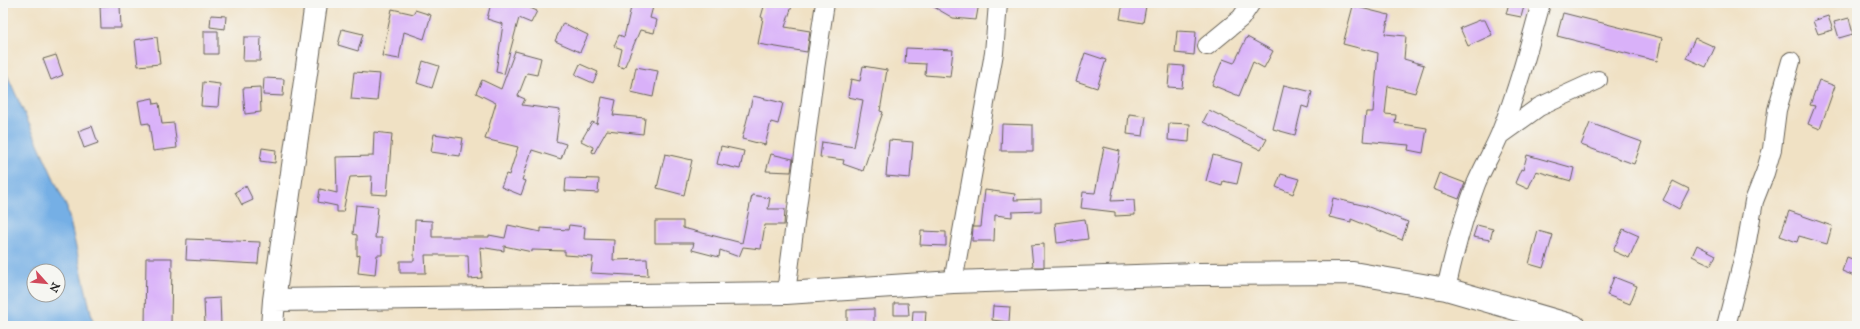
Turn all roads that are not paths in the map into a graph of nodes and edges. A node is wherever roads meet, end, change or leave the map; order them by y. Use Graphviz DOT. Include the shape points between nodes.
graph roads {
  1 [pos="316,3"];
  2 [pos="826,3"];
  3 [pos="998,3"];
  4 [pos="1251,3"];
  5 [pos="1541,3"];
  6 [pos="1207,46"];
  7 [pos="1791,61"];
  8 [pos="1598,80"];
  9 [pos="1500,135"];
  10 [pos="953,282"];
  11 [pos="1446,289"];
  12 [pos="786,293"];
  13 [pos="274,300"];
  14 [pos="272,326"];
  15 [pos="1574,326"];
  16 [pos="1726,326"];
  1 -- 13 [label="street"];
  2 -- 12 [label="street"];
  3 -- 10 [label="street" via="994,52"];
  4 -- 6 [label="street" via="1241,18"];
  5 -- 9 [label="street" via="1520,78"];
  7 -- 16 [label="street" via="1776,110 1772,149 1754,201 1745,252"];
  8 -- 9 [label="street" via="1539,107"];
  9 -- 11 [label="street" via="1465,214 1455,245"];
  10 -- 11 [label="street" via="1198,274 1353,273"];
  10 -- 12 [label="street"];
  11 -- 15 [label="street"];
  12 -- 13 [label="street"];
  13 -- 14 [label="street"];
}
